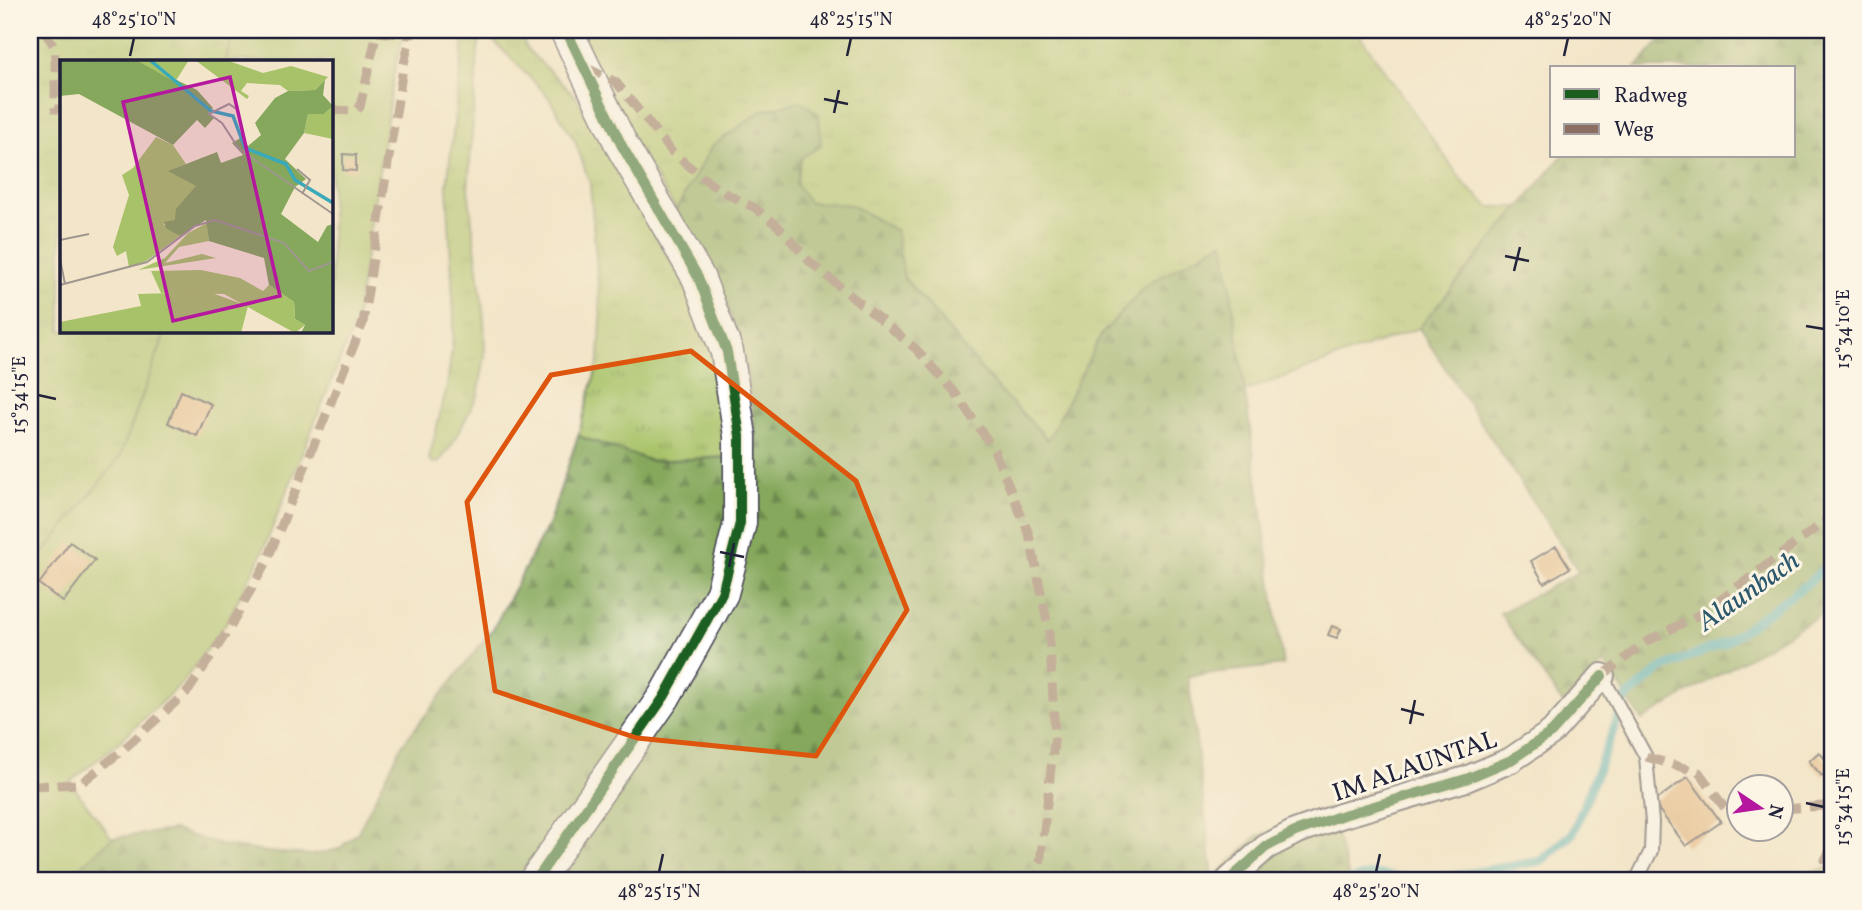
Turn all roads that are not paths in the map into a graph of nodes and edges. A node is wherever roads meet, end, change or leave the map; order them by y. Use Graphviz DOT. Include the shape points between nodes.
graph roads {
  1 [pos="566,30"];
  2 [pos="1607,685"];
  3 [pos="536,880"];
  4 [pos="1229,880"];
  5 [pos="1633,880"];
  1 -- 3 [label="street" via="622,146 698,277 727,352 740,436 740,523 722,593 664,697"];
  2 -- 4 [label="street, IM ALAUNTAL" via="1511,760 1466,779 1295,832 1266,847"];
  2 -- 5 [label="lane" via="1646,757 1651,851"];
}
